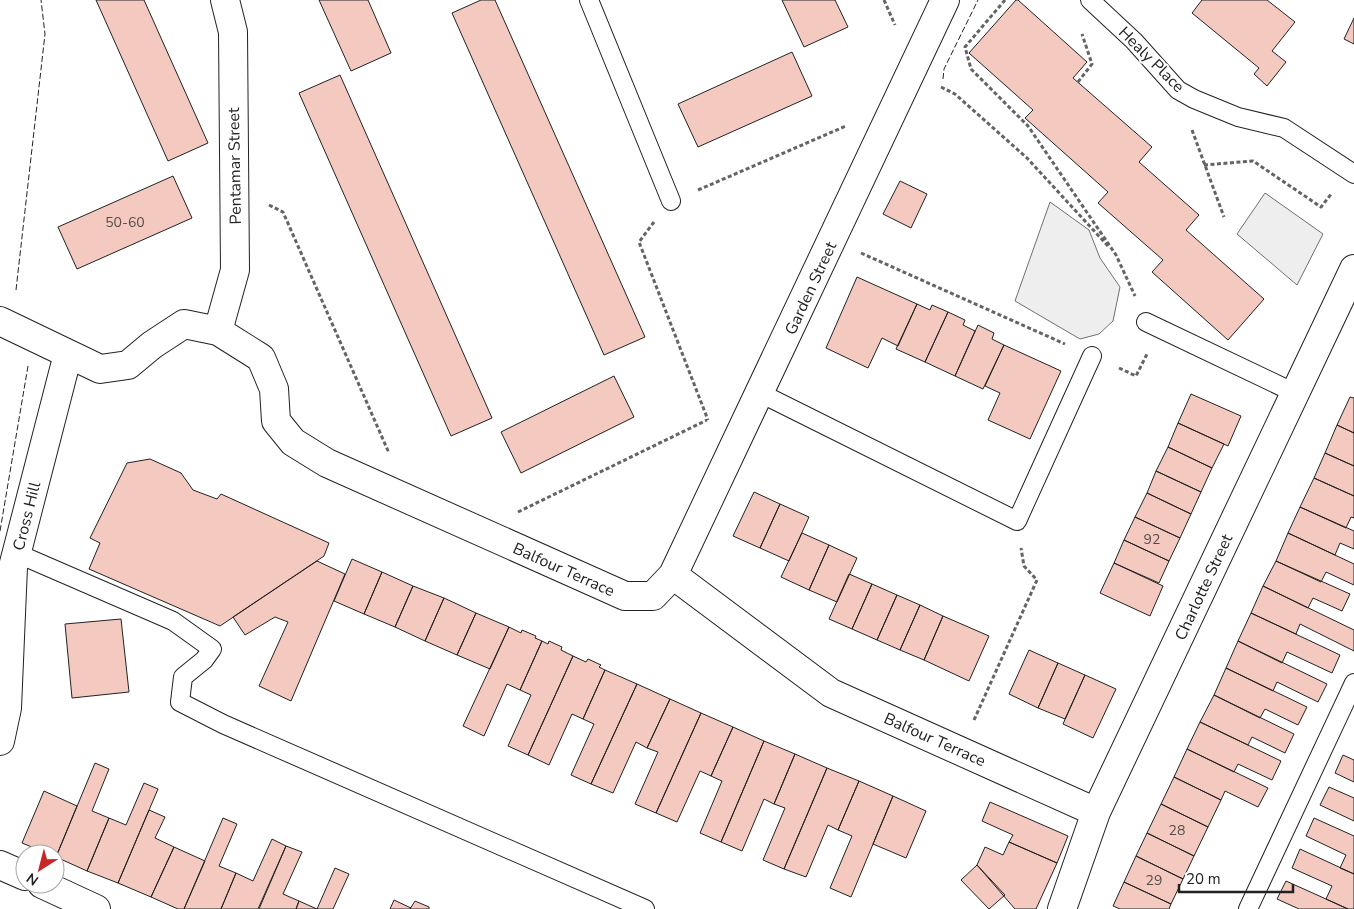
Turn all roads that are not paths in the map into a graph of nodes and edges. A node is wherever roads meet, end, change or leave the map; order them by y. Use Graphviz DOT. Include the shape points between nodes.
graph roads {
  1 [pos="225,0"];
  2 [pos="589,0"];
  3 [pos="945,0"];
  4 [pos="1090,0"];
  5 [pos="1352,172"];
  6 [pos="671,202"];
  7 [pos="1354,269"];
  8 [pos="1153,325"];
  9 [pos="12,326"];
  10 [pos="218,331"];
  11 [pos="68,354"];
  12 [pos="1092,356"];
  13 [pos="760,393"];
  14 [pos="1295,393"];
  15 [pos="16,553"];
  16 [pos="674,575"];
  17 [pos="1354,683"];
  18 [pos="0,741"];
  19 [pos="1096,812"];
  20 [pos="0,865"];
  21 [pos="15,872"];
  22 [pos="64,894"];
  23 [pos="96,909"];
  24 [pos="645,909"];
  25 [pos="1062,909"];
  26 [pos="1248,909"];
  1 -- 10 [label="street, Pentamar Street" via="233,32 235,270"];
  2 -- 6 [label="lane"];
  3 -- 13 [label="street, Garden Street"];
  4 -- 5 [label="lane, Healy Place" via="1134,41 1178,90 1238,117 1284,128"];
  7 -- 14 [label="street, Charlotte Street"];
  8 -- 14 [label="lane"];
  9 -- 11 [label="street, Balfour Terrace"];
  10 -- 11 [label="street, Balfour Terrace" via="184,324 128,365 100,369"];
  10 -- 16 [label="street, Balfour Terrace" via="261,358 274,389 276,421 293,442 327,463 625,596 653,596"];
  11 -- 15 [label="street, Cross Hill"];
  12 -- 13 [label="lane" via="1017,521"];
  13 -- 16 [label="street, Garden Street"];
  14 -- 19 [label="street, Charlotte Street"];
  15 -- 18 [label="street, Cross Hill" via="7,708"];
  15 -- 24 [label="lane" via="173,622 212,650 183,677 180,702 222,724"];
  16 -- 19 [label="street, Balfour Terrace" via="831,693"];
  17 -- 26 [label="lane"];
  19 -- 25 [label="street, Charlotte Street"];
  20 -- 21 [label="street"];
  22 -- 23 [label="street"];
}
